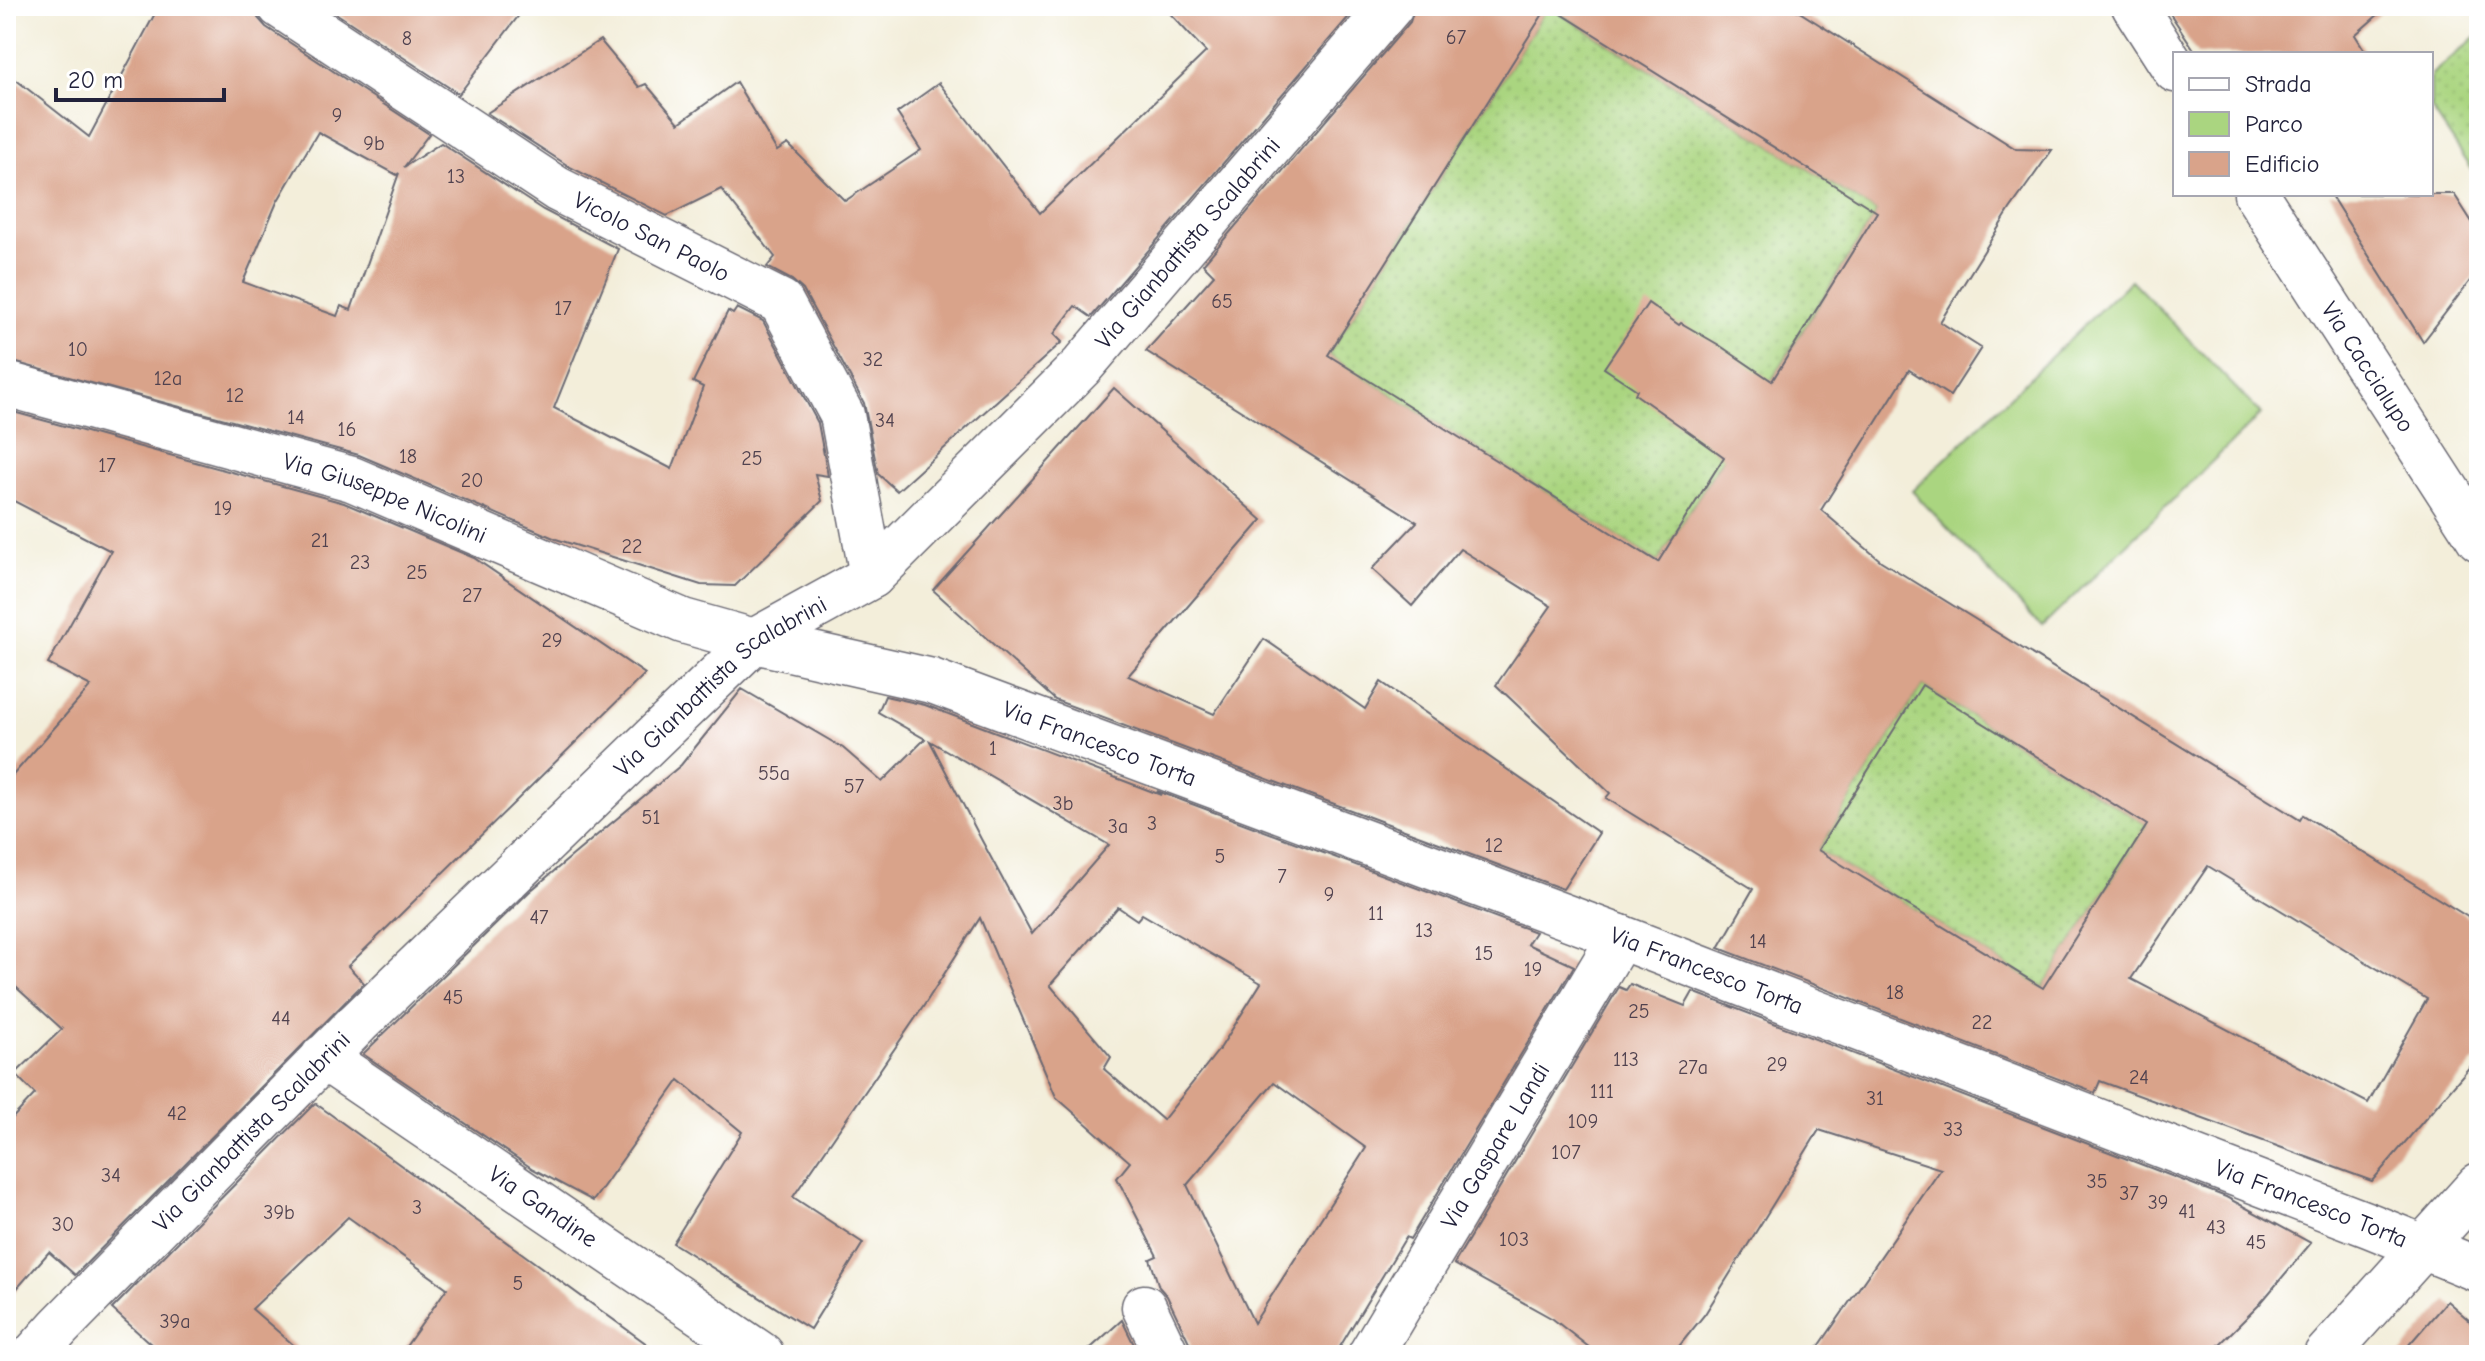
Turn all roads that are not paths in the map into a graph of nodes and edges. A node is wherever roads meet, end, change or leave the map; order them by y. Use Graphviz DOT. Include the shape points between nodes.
graph roads {
  1 [pos="280,6"];
  2 [pos="1391,6"];
  3 [pos="2134,6"];
  4 [pos="2173,67"];
  5 [pos="2257,196"];
  6 [pos="6,384"];
  7 [pos="2479,539"];
  8 [pos="872,576"];
  9 [pos="754,641"];
  10 [pos="932,681"];
  11 [pos="1620,937"];
  12 [pos="323,1057"];
  13 [pos="2479,1185"];
  14 [pos="2423,1247"];
  15 [pos="2479,1270"];
  16 [pos="1144,1307"];
  17 [pos="34,1355"];
  18 [pos="762,1355"];
  19 [pos="1167,1355"];
  20 [pos="1370,1355"];
  21 [pos="2326,1355"];
  1 -- 8 [label="street, Vicolo San Paolo" via="557,189 781,302 842,415"];
  2 -- 8 [label="street, Via Gianbattista Scalabrini" via="1082,366"];
  3 -- 4 [label="street"];
  5 -- 7 [label="street, Via Caccialupo"];
  6 -- 9 [label="street, Via Giuseppe Nicolini" via="352,479 683,621"];
  8 -- 9 [label="street, Via Gianbattista Scalabrini"];
  9 -- 10 [label="street, Via Giuseppe Nicolini"];
  9 -- 12 [label="street, Via Gianbattista Scalabrini"];
  10 -- 11 [label="street, Via Francesco Torta"];
  11 -- 14 [label="street, Via Francesco Torta"];
  11 -- 20 [label="street, Via Gaspare Landi"];
  12 -- 17 [label="street, Via Gianbattista Scalabrini"];
  12 -- 18 [label="street, Via Gandine"];
  13 -- 14 [label="street"];
  14 -- 15 [label="street, Via Francesco Torta"];
  14 -- 21 [label="street"];
  16 -- 19 [label="street"];
}
